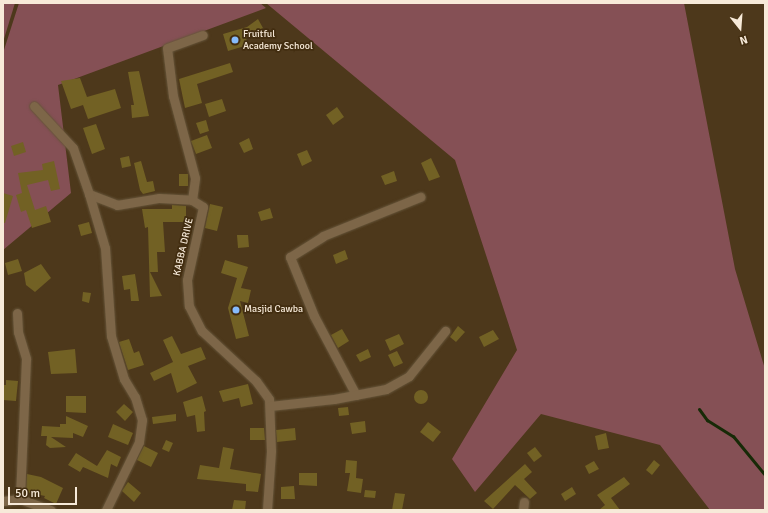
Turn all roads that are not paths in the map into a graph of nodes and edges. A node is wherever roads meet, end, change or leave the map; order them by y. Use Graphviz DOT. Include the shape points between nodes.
graph roads {
  1 [pos="203,35"];
  2 [pos="34,106"];
  3 [pos="89,194"];
  4 [pos="420,197"];
  5 [pos="192,200"];
  6 [pos="16,313"];
  7 [pos="444,330"];
  8 [pos="356,395"];
  9 [pos="270,406"];
  10 [pos="20,499"];
  11 [pos="3,501"];
  12 [pos="51,510"];
  13 [pos="106,510"];
  14 [pos="267,510"];
  1 -- 5 [label="street" via="167,48 173,96 195,178"];
  2 -- 3 [label="street" via="73,148"];
  3 -- 5 [label="street" via="117,204 159,198"];
  3 -- 13 [label="street" via="105,248 111,336 124,378 135,397 142,420 139,442"];
  4 -- 8 [label="street" via="323,236 290,256 314,316"];
  5 -- 9 [label="street, KABBA DRIVE" via="199,203 203,213 187,280 187,295 195,321 264,390"];
  6 -- 10 [label="street" via="18,332 26,359"];
  7 -- 8 [label="street" via="409,376 386,389"];
  8 -- 9 [label="street"];
  9 -- 14 [label="street, KABBA DRIVE" via="271,451"];
  10 -- 11 [label="street"];
  10 -- 12 [label="street"];
}
